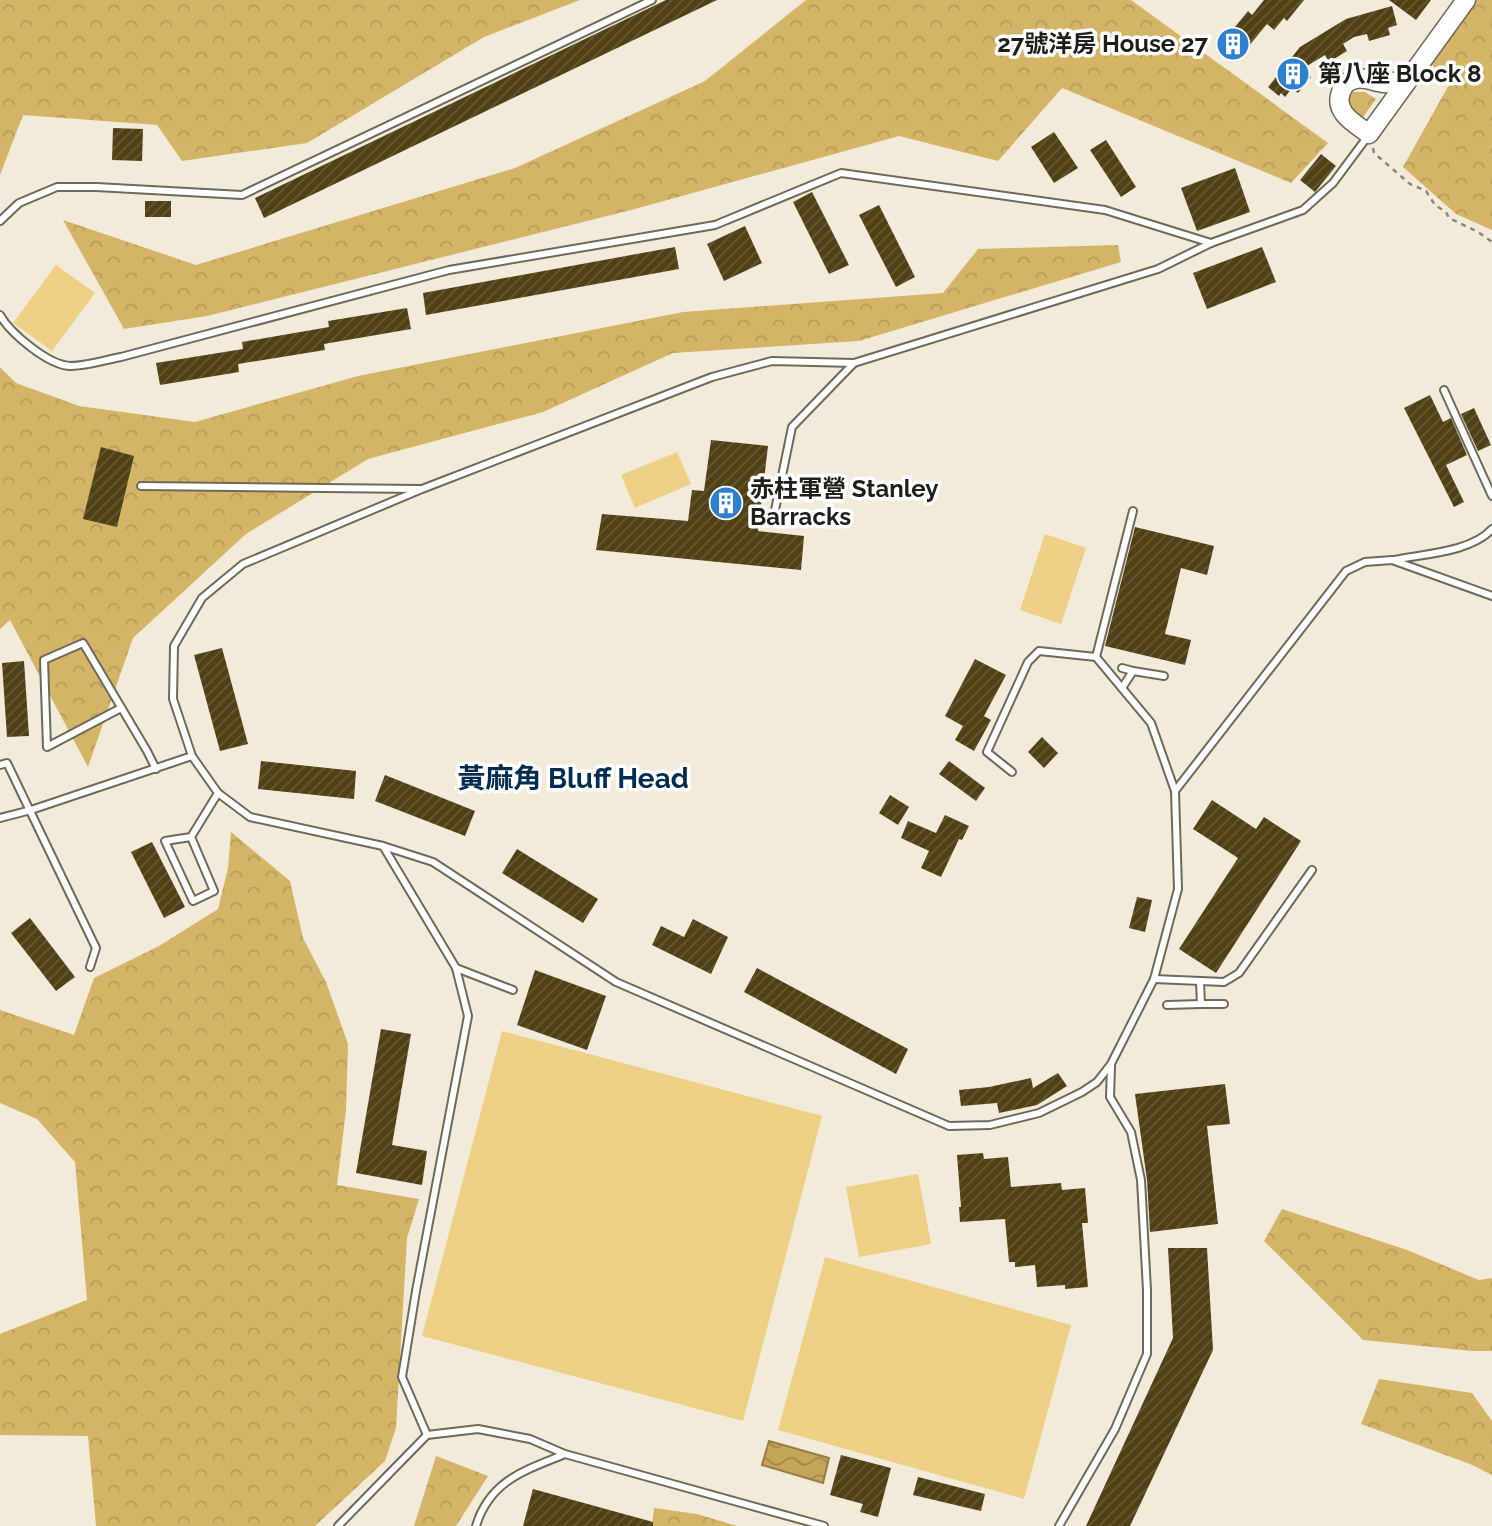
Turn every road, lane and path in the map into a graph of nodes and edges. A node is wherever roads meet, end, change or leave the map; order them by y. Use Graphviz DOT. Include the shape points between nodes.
graph roads {
  1 [pos="652,0"];
  2 [pos="1466,0"];
  3 [pos="1414,73"];
  4 [pos="1369,134"];
  5 [pos="0,221"];
  6 [pos="1492,242"];
  7 [pos="1211,243"];
  8 [pos="0,315"];
  9 [pos="854,363"];
  10 [pos="1444,390"];
  11 [pos="141,486"];
  12 [pos="422,489"];
  13 [pos="1492,496"];
  14 [pos="1133,511"];
  15 [pos="774,515"];
  16 [pos="1492,529"];
  17 [pos="1392,560"];
  18 [pos="1492,596"];
  19 [pos="1096,657"];
  20 [pos="1122,668"];
  21 [pos="1133,671"];
  22 [pos="1164,676"];
  23 [pos="1122,688"];
  24 [pos="121,708"];
  25 [pos="192,756"];
  26 [pos="0,765"];
  27 [pos="156,769"];
  28 [pos="1012,772"];
  29 [pos="1175,791"];
  30 [pos="218,793"];
  31 [pos="31,810"];
  32 [pos="0,818"];
  33 [pos="191,837"];
  34 [pos="383,846"];
  35 [pos="1312,870"];
  36 [pos="90,967"];
  37 [pos="456,968"];
  38 [pos="1154,979"];
  39 [pos="1200,982"];
  40 [pos="513,990"];
  41 [pos="1201,1004"];
  42 [pos="1224,1004"];
  43 [pos="1167,1005"];
  44 [pos="1111,1065"];
  45 [pos="427,1435"];
  46 [pos="565,1454"];
  47 [pos="338,1526"];
  48 [pos="476,1526"];
  49 [pos="824,1526"];
  50 [pos="1059,1526"];
  1 -- 5 [label="lane" via="242,195 57,187 19,203"];
  2 -- 3 [label="street"];
  3 -- 4 [label="street"];
  3 -- 4 [label="street" via="1393,83 1359,78 1343,86 1339,103 1348,118"];
  4 -- 6 [label="path" via="1374,153 1410,184 1426,191 1449,218"];
  4 -- 7 [label="lane" via="1333,183 1303,210"];
  7 -- 8 [label="lane" via="1105,210 841,173 715,225 449,270 121,357 68,366 32,349"];
  7 -- 9 [label="lane" via="1158,269"];
  9 -- 12 [label="lane" via="772,361 712,377"];
  9 -- 15 [label="lane" via="792,426"];
  10 -- 13 [label="lane"];
  11 -- 12 [label="lane"];
  12 -- 25 [label="lane" via="243,564 202,598 174,646 173,699"];
  14 -- 19 [label="lane"];
  16 -- 17 [label="lane" via="1468,545"];
  17 -- 18 [label="lane"];
  17 -- 29 [label="lane" via="1365,562 1346,571"];
  19 -- 23 [label="lane"];
  19 -- 28 [label="lane" via="1039,651 1028,662 987,751"];
  20 -- 21 [label="lane"];
  21 -- 22 [label="lane"];
  21 -- 23 [label="lane"];
  23 -- 29 [label="lane" via="1150,723"];
  24 -- 24 [label="lane" via="83,643 44,660 47,747"];
  24 -- 27 [label="lane"];
  25 -- 27 [label="lane"];
  25 -- 30 [label="lane"];
  26 -- 31 [label="lane" via="7,764"];
  27 -- 31 [label="lane"];
  29 -- 38 [label="lane" via="1178,889"];
  30 -- 33 [label="lane"];
  30 -- 34 [label="lane" via="250,817"];
  31 -- 32 [label="lane"];
  31 -- 36 [label="lane" via="96,948"];
  33 -- 33 [label="lane" via="215,891 193,901 165,841"];
  34 -- 37 [label="lane"];
  34 -- 44 [label="lane" via="433,862 616,982 949,1126 990,1125 1039,1113 1082,1093"];
  35 -- 39 [label="lane" via="1239,973 1224,982"];
  37 -- 40 [label="lane"];
  37 -- 45 [label="lane" via="468,1016 402,1377"];
  38 -- 39 [label="lane"];
  38 -- 44 [label="lane"];
  39 -- 41 [label="lane"];
  41 -- 42 [label="lane"];
  41 -- 43 [label="lane"];
  44 -- 50 [label="lane" via="1110,1097 1131,1132 1141,1180 1147,1354 1115,1429"];
  45 -- 46 [label="lane" via="478,1429 530,1439"];
  45 -- 47 [label="lane"];
  46 -- 48 [label="lane" via="513,1475 494,1494"];
  46 -- 49 [label="lane"];
}
